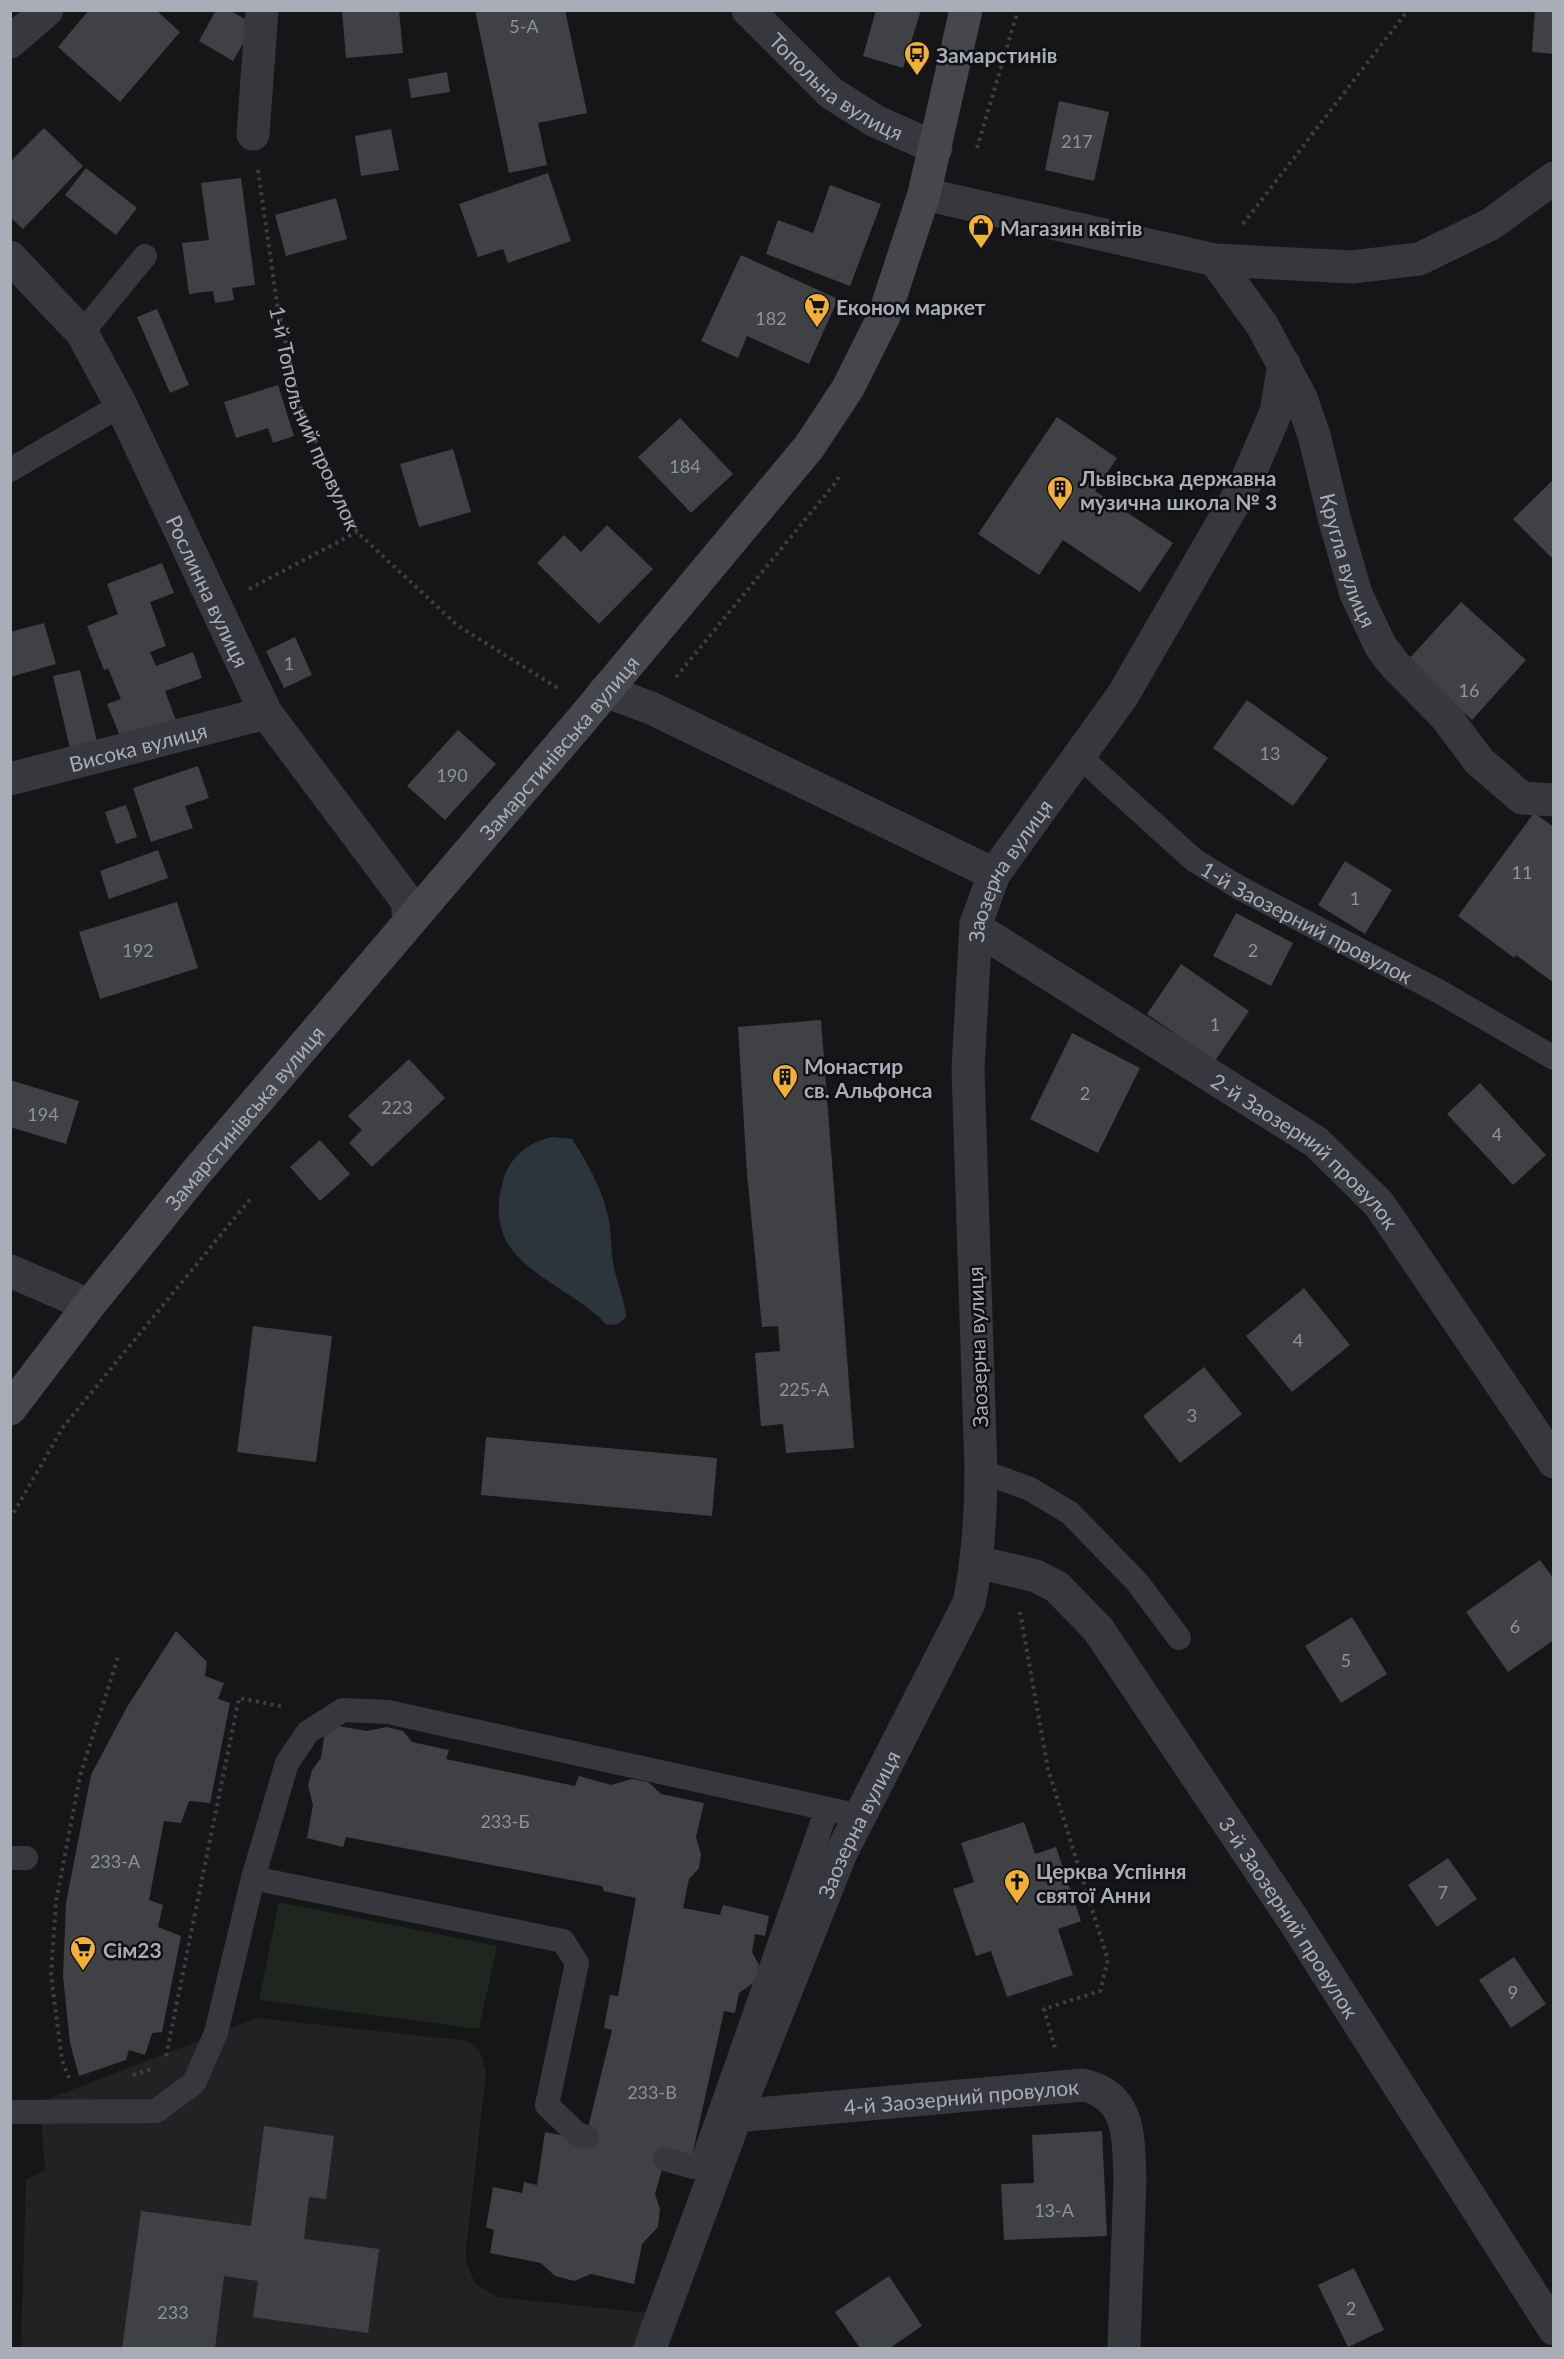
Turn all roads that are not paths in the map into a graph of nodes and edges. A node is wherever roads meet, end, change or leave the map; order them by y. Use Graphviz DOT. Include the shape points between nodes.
graph roads {
  1 [pos="47,10"];
  2 [pos="262,10"];
  3 [pos="748,10"];
  4 [pos="966,10"];
  5 [pos="10,42"];
  6 [pos="253,134"];
  7 [pos="936,148"];
  8 [pos="1554,178"];
  9 [pos="924,194"];
  10 [pos="145,256"];
  11 [pos="10,257"];
  12 [pos="1215,260"];
  13 [pos="82,333"];
  14 [pos="1284,364"];
  15 [pos="121,405"];
  16 [pos="10,470"];
  17 [pos="605,691"];
  18 [pos="266,713"];
  19 [pos="1079,756"];
  20 [pos="10,779"];
  21 [pos="1554,800"];
  22 [pos="994,874"];
  23 [pos="409,921"];
  24 [pos="976,924"];
  25 [pos="1554,1058"];
  26 [pos="10,1271"];
  27 [pos="87,1308"];
  28 [pos="10,1409"];
  29 [pos="1554,1462"];
  30 [pos="981,1471"];
  31 [pos="977,1562"];
  32 [pos="1179,1638"];
  33 [pos="827,1809"];
  34 [pos="860,1816"];
  35 [pos="253,1878"];
  36 [pos="10,2112"];
  37 [pos="736,2116"];
  38 [pos="586,2136"];
  39 [pos="665,2159"];
  40 [pos="1554,2329"];
  41 [pos="1124,2347"];
  42 [pos="650,2349"];
  1 -- 5 [label="street"];
  2 -- 6 [label="street"];
  3 -- 7 [label="street, Топольна вулиця" via="831,93 875,121"];
  4 -- 7 [label="main road, Замарстинівська вулиця"];
  7 -- 9 [label="main road, Замарстинівська вулиця"];
  8 -- 12 [label="street" via="1491,224 1419,259 1352,267"];
  9 -- 12 [label="street"];
  9 -- 17 [label="main road, Замарстинівська вулиця" via="884,316 848,388 809,447"];
  10 -- 13 [label="lane"];
  11 -- 13 [label="street, Рослинна вулиця"];
  12 -- 14 [label="street, Кругла вулиця" via="1262,325"];
  13 -- 15 [label="street, Рослинна вулиця"];
  14 -- 19 [label="street, Заозерна вулиця" via="1276,412 1246,482 1123,695"];
  14 -- 21 [label="street, Кругла вулиця" via="1314,435 1356,594 1381,647 1446,717 1479,761 1522,798"];
  15 -- 16 [label="lane"];
  15 -- 18 [label="street, Рослинна вулиця"];
  17 -- 22 [label="street" via="651,708"];
  17 -- 23 [label="main road, Замарстинівська вулиця"];
  18 -- 20 [label="street, Висока вулиця"];
  18 -- 23 [label="street, Рослинна вулиця" via="407,901"];
  19 -- 22 [label="street, Заозерна вулиця"];
  19 -- 25 [label="lane, 1-й Заозерний провулок" via="1194,860"];
  22 -- 24 [label="street, Заозерна вулиця"];
  23 -- 27 [label="main road, Замарстинівська вулиця"];
  24 -- 29 [label="street, 2-й Заозерний провулок" via="979,930 1316,1142 1379,1204"];
  24 -- 30 [label="street, Заозерна вулиця" via="968,1069"];
  26 -- 27 [label="street"];
  27 -- 28 [label="main road, Замарстинівська вулиця"];
  30 -- 31 [label="street, Заозерна вулиця"];
  30 -- 32 [label="lane" via="1030,1489 1070,1513 1137,1582"];
  31 -- 34 [label="street, Заозерна вулиця" via="969,1603"];
  31 -- 40 [label="street, 3-й Заозерний провулок" via="1036,1576 1057,1587 1098,1629 1292,1918"];
  33 -- 34 [label="lane"];
  33 -- 35 [label="lane" via="388,1712 343,1710 308,1732 287,1763"];
  33 -- 39 [label="lane" via="702,2163 693,2167"];
  34 -- 37 [label="street, Заозерна вулиця"];
  35 -- 36 [label="lane" via="216,2033 194,2082 156,2111"];
  35 -- 38 [label="lane" via="563,1941 577,1963 547,2105 577,2134"];
  37 -- 41 [label="street, 4-й Заозерний провулок" via="1066,2086 1083,2085 1106,2093 1118,2107 1126,2130 1130,2179"];
  37 -- 42 [label="street, Заозерна вулиця"];
}
